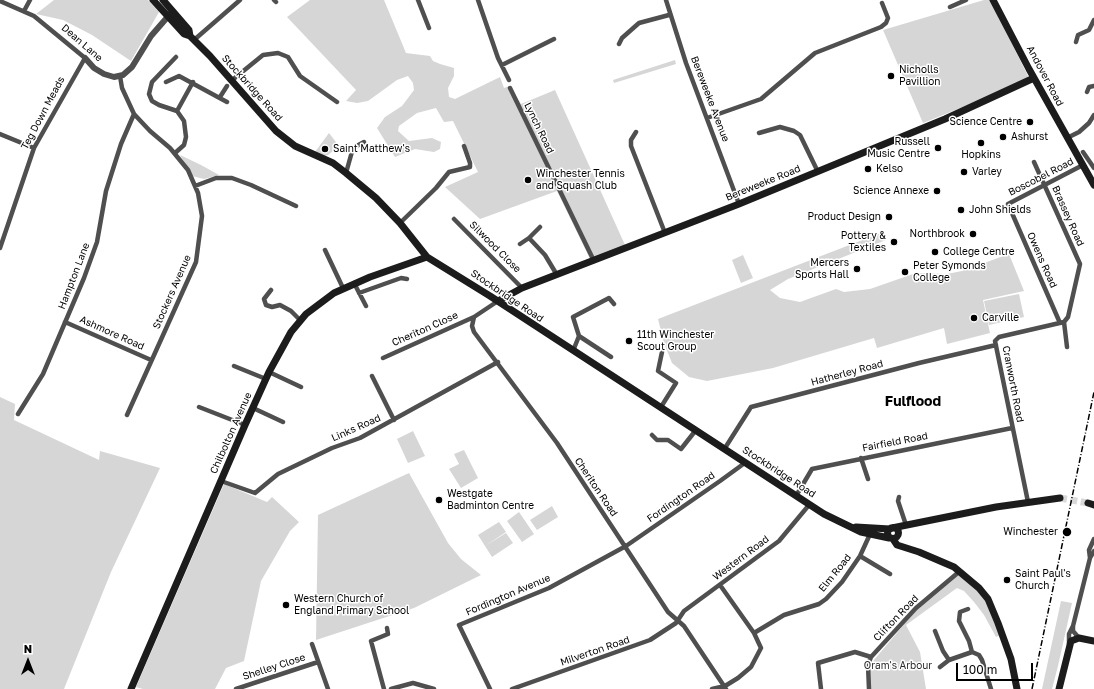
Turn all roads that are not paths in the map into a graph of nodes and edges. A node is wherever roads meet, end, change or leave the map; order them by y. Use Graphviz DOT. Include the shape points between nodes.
graph roads {
  1 [pos="30,0"];
  2 [pos="153,0"];
  3 [pos="163,0"];
  4 [pos="240,0"];
  5 [pos="418,0"];
  6 [pos="478,0"];
  7 [pos="666,0"];
  8 [pos="966,0"];
  9 [pos="994,0"];
  10 [pos="0,1"];
  11 [pos="882,3"];
  12 [pos="950,7"];
  13 [pos="24,11"];
  14 [pos="173,11"];
  15 [pos="670,15"];
  16 [pos="167,16"];
  17 [pos="1094,20"];
  18 [pos="429,28"];
  19 [pos="192,38"];
  20 [pos="554,39"];
  21 [pos="1076,42"];
  22 [pos="619,44"];
  23 [pos="176,57"];
  24 [pos="85,58"];
  25 [pos="502,65"];
  26 [pos="120,76"];
  27 [pos="1034,78"];
  28 [pos="509,80"];
  29 [pos="166,82"];
  30 [pos="193,82"];
  31 [pos="229,84"];
  32 [pos="1094,86"];
  33 [pos="510,88"];
  34 [pos="1087,92"];
  35 [pos="220,97"];
  36 [pos="227,102"];
  37 [pos="337,102"];
  38 [pos="178,111"];
  39 [pos="134,114"];
  40 [pos="1094,115"];
  41 [pos="707,118"];
  42 [pos="636,132"];
  43 [pos="759,132"];
  44 [pos="0,134"];
  45 [pos="1067,138"];
  46 [pos="364,142"];
  47 [pos="464,146"];
  48 [pos="34,148"];
  49 [pos="1083,152"];
  50 [pos="175,153"];
  51 [pos="1083,161"];
  52 [pos="1034,162"];
  53 [pos="1094,168"];
  54 [pos="346,172"];
  55 [pos="818,172"];
  56 [pos="1094,185"];
  57 [pos="195,186"];
  58 [pos="1044,186"];
  59 [pos="739,204"];
  60 [pos="1008,204"];
  61 [pos="296,206"];
  62 [pos="454,219"];
  63 [pos="400,223"];
  64 [pos="540,227"];
  65 [pos="665,234"];
  66 [pos="529,238"];
  67 [pos="520,244"];
  68 [pos="0,248"];
  69 [pos="325,250"];
  70 [pos="427,257"];
  71 [pos="594,261"];
  72 [pos="557,275"];
  73 [pos="406,279"];
  74 [pos="354,283"];
  75 [pos="343,288"];
  76 [pos="522,288"];
  77 [pos="270,290"];
  78 [pos="359,293"];
  79 [pos="498,301"];
  80 [pos="614,304"];
  81 [pos="366,306"];
  82 [pos="474,317"];
  83 [pos="301,320"];
  84 [pos="65,322"];
  85 [pos="1062,323"];
  86 [pos="579,336"];
  87 [pos="996,345"];
  88 [pos="1067,347"];
  89 [pos="573,351"];
  90 [pos="662,352"];
  91 [pos="612,356"];
  92 [pos="383,358"];
  93 [pos="151,360"];
  94 [pos="498,362"];
  95 [pos="234,366"];
  96 [pos="269,372"];
  97 [pos="372,376"];
  98 [pos="266,380"];
  99 [pos="302,387"];
  100 [pos="199,406"];
  101 [pos="661,407"];
  102 [pos="253,408"];
  103 [pos="18,414"];
  104 [pos="127,415"];
  105 [pos="394,420"];
  106 [pos="283,422"];
  107 [pos="245,425"];
  108 [pos="1012,428"];
  109 [pos="696,430"];
  110 [pos="652,435"];
  111 [pos="725,448"];
  112 [pos="861,458"];
  113 [pos="744,462"];
  114 [pos="868,479"];
  115 [pos="221,481"];
  116 [pos="796,496"];
  117 [pos="899,497"];
  118 [pos="1060,498"];
  119 [pos="1028,502"];
  120 [pos="810,505"];
  121 [pos="906,525"];
  122 [pos="871,531"];
  123 [pos="893,534"];
  124 [pos="1094,539"];
  125 [pos="626,546"];
  126 [pos="1094,551"];
  127 [pos="860,556"];
  128 [pos="1090,558"];
  129 [pos="960,571"];
  130 [pos="890,574"];
  131 [pos="720,585"];
  132 [pos="968,609"];
  133 [pos="678,620"];
  134 [pos="1073,626"];
  135 [pos="387,628"];
  136 [pos="935,630"];
  137 [pos="754,633"];
  138 [pos="1079,638"];
  139 [pos="1094,641"];
  140 [pos="312,644"];
  141 [pos="1070,644"];
  142 [pos="972,652"];
  143 [pos="871,657"];
  144 [pos="949,660"];
  145 [pos="318,662"];
  146 [pos="940,667"];
  147 [pos="725,688"];
  148 [pos="1060,688"];
  149 [pos="131,689"];
  150 [pos="236,689"];
  151 [pos="328,689"];
  152 [pos="384,689"];
  153 [pos="391,689"];
  154 [pos="434,689"];
  155 [pos="490,689"];
  156 [pos="512,689"];
  157 [pos="712,689"];
  158 [pos="821,689"];
  159 [pos="869,689"];
  160 [pos="991,689"];
  161 [pos="1017,689"];
  1 -- 13 [label="street"];
  2 -- 16 [label="main road, Stockbridge Road"];
  3 -- 14 [label="main road, Stockbridge Road"];
  4 -- 19 [label="street"];
  5 -- 18 [label="street"];
  6 -- 25 [label="street"];
  7 -- 15 [label="street, Bereweeke Avenue"];
  8 -- 12 [label="street"];
  9 -- 27 [label="main road, Andover Road"];
  10 -- 13 [label="street, Dean Lane"];
  11 -- 41 [label="street" via="888,18 881,27 815,53 761,99"];
  13 -- 24 [label="street, Dean Lane" via="40,20"];
  14 -- 16 [label="street"];
  14 -- 19 [label="main road, Stockbridge Road" via="189,30"];
  15 -- 22 [label="street" via="639,23"];
  15 -- 41 [label="street, Bereweeke Avenue"];
  16 -- 19 [label="main road, Stockbridge Road" via="184,34"];
  16 -- 26 [label="street" via="132,66"];
  17 -- 21 [label="street" via="1089,30 1078,35"];
  19 -- 31 [label="main road, Stockbridge Road"];
  20 -- 25 [label="street"];
  23 -- 38 [label="street" via="152,82 149,94 152,101 159,106"];
  24 -- 26 [label="street, Dean Lane" via="104,74"];
  24 -- 48 [label="street, Teg Down Meads"];
  25 -- 28 [label="street"];
  26 -- 39 [label="street, Stockers Avenue" via="122,88"];
  27 -- 45 [label="main road, Andover Road"];
  27 -- 55 [label="main road, Bereweeke Road" via="988,101"];
  29 -- 30 [label="street" via="179,76"];
  30 -- 35 [label="street"];
  30 -- 38 [label="street"];
  31 -- 35 [label="street"];
  31 -- 37 [label="street" via="263,55 278,53 288,57 300,76"];
  31 -- 54 [label="main road, Stockbridge Road" via="287,140"];
  32 -- 34 [label="street" via="1089,87"];
  33 -- 71 [label="street, Lynch Road"];
  35 -- 36 [label="street"];
  38 -- 50 [label="street" via="184,121 186,137 184,145"];
  39 -- 50 [label="street, Stockers Avenue" via="150,132"];
  39 -- 84 [label="street, Hampton Lane" via="106,191 97,242"];
  40 -- 45 [label="street" via="1079,132"];
  41 -- 59 [label="street, Bereweeke Avenue"];
  42 -- 65 [label="street" via="631,140 631,146"];
  43 -- 55 [label="street" via="780,127 794,131 800,136"];
  44 -- 48 [label="street"];
  45 -- 51 [label="main road, Andover Road"];
  46 -- 54 [label="street" via="353,148"];
  47 -- 63 [label="street" via="470,167 449,172"];
  48 -- 68 [label="street, Teg Down Meads"];
  49 -- 51 [label="street, Andover Road"];
  50 -- 57 [label="street, Stockers Avenue"];
  51 -- 53 [label="street, Andover Road"];
  51 -- 56 [label="main road, Andover Road"];
  51 -- 58 [label="street, Boscobel Road"];
  52 -- 58 [label="street, Brassey Road"];
  54 -- 63 [label="main road, Stockbridge Road"];
  55 -- 59 [label="main road, Bereweeke Road"];
  57 -- 61 [label="street" via="216,178 232,178"];
  57 -- 93 [label="street, Stockers Avenue" via="202,216 196,262"];
  58 -- 60 [label="street, Boscobel Road"];
  58 -- 85 [label="street, Brassey Road" via="1080,264 1068,317"];
  59 -- 65 [label="main road, Bereweeke Road"];
  60 -- 85 [label="street, Owens Road"];
  62 -- 76 [label="street, Silwood Close"];
  63 -- 70 [label="main road, Stockbridge Road"];
  64 -- 66 [label="street"];
  65 -- 71 [label="main road, Bereweeke Road"];
  66 -- 67 [label="street"];
  66 -- 72 [label="street" via="545,255"];
  69 -- 75 [label="street"];
  70 -- 74 [label="main road, Chilbolton Avenue"];
  70 -- 79 [label="main road, Stockbridge Road"];
  71 -- 72 [label="main road, Bereweeke Road"];
  72 -- 76 [label="main road, Bereweeke Road"];
  73 -- 78 [label="street" via="401,278"];
  74 -- 75 [label="main road, Chilbolton Avenue"];
  74 -- 78 [label="street"];
  75 -- 83 [label="main road, Chilbolton Avenue" via="318,304"];
  76 -- 79 [label="main road, Bereweeke Road"];
  77 -- 83 [label="street" via="264,299 266,305 280,305"];
  78 -- 81 [label="street"];
  79 -- 82 [label="street"];
  79 -- 89 [label="main road, Stockbridge Road"];
  80 -- 86 [label="street" via="609,298 573,317"];
  82 -- 92 [label="street, Cheriton Close"];
  82 -- 94 [label="street, Cheriton Road" via="474,332"];
  83 -- 96 [label="main road, Chilbolton Avenue" via="291,332"];
  84 -- 93 [label="street, Ashmore Road"];
  84 -- 103 [label="street, Hampton Lane" via="43,374"];
  85 -- 87 [label="street, Cranworth Road" via="999,336 996,338"];
  85 -- 88 [label="street, Brassey Road"];
  86 -- 89 [label="street"];
  86 -- 91 [label="street"];
  87 -- 108 [label="street, Cranworth Road"];
  87 -- 111 [label="street, Hatherley Road" via="751,407"];
  89 -- 101 [label="main road, Stockbridge Road"];
  90 -- 101 [label="street" via="658,372 676,383"];
  93 -- 104 [label="street, Stockers Avenue"];
  94 -- 105 [label="street, Links Road"];
  94 -- 125 [label="street, Cheriton Road" via="557,443"];
  95 -- 98 [label="street"];
  96 -- 98 [label="main road, Chilbolton Avenue"];
  96 -- 99 [label="street"];
  97 -- 105 [label="street"];
  98 -- 102 [label="main road, Chilbolton Avenue"];
  100 -- 107 [label="street"];
  101 -- 109 [label="main road, Stockbridge Road"];
  102 -- 106 [label="street"];
  102 -- 107 [label="main road, Chilbolton Avenue"];
  105 -- 115 [label="street, Links Road" via="278,474 255,493"];
  107 -- 115 [label="main road, Chilbolton Avenue"];
  108 -- 112 [label="street, Fairfield Road"];
  108 -- 119 [label="street, Cranworth Road"];
  109 -- 110 [label="street" via="681,449 668,440 656,440"];
  109 -- 111 [label="main road, Stockbridge Road"];
  111 -- 113 [label="main road, Stockbridge Road"];
  112 -- 114 [label="street"];
  112 -- 116 [label="street, Fairfield Road" via="812,469"];
  113 -- 116 [label="main road, Stockbridge Road"];
  113 -- 125 [label="street, Fordington Road"];
  115 -- 149 [label="main road, Chilbolton Avenue"];
  116 -- 120 [label="main road, Stockbridge Road"];
  117 -- 121 [label="street"];
  118 -- 119 [label="main road, Stockbridge Road"];
  119 -- 121 [label="main road, Stockbridge Road"];
  120 -- 122 [label="main road, Stockbridge Road" via="837,521"];
  120 -- 131 [label="street, Western Road" via="779,541"];
  121 -- 123 [label="main road, Stockbridge Road"];
  122 -- 123 [label="main road, Stockbridge Road"];
  122 -- 127 [label="street, Elm Road"];
  123 -- 129 [label="main road" via="897,545 946,563"];
  124 -- 128 [label="street" via="1089,550"];
  125 -- 133 [label="street, Cheriton Road" via="668,612"];
  125 -- 155 [label="street, Fordington Avenue" via="549,588 459,625"];
  126 -- 128 [label="street"];
  127 -- 130 [label="street"];
  127 -- 137 [label="street, Elm Road" via="842,582 826,599 819,604 784,615"];
  128 -- 134 [label="street"];
  129 -- 143 [label="street, Clifton Road" via="916,608"];
  129 -- 161 [label="main road" via="988,599 1011,659"];
  131 -- 133 [label="street, Western Road" via="684,611"];
  131 -- 137 [label="street"];
  132 -- 142 [label="street" via="960,612 958,616"];
  133 -- 147 [label="street, Cheriton Road"];
  133 -- 156 [label="street, Milverton Road" via="643,644"];
  134 -- 138 [label="street" via="1073,631"];
  134 -- 141 [label="street" via="1069,634"];
  135 -- 152 [label="street" via="388,634 371,641"];
  136 -- 144 [label="street"];
  137 -- 147 [label="street" via="761,646 760,653 751,667"];
  138 -- 139 [label="main road"];
  138 -- 141 [label="main road"];
  140 -- 145 [label="street"];
  141 -- 148 [label="main road"];
  142 -- 144 [label="street"];
  142 -- 160 [label="street" via="979,655 982,660"];
  143 -- 158 [label="street" via="855,652 818,663"];
  143 -- 159 [label="street" via="868,665"];
  144 -- 146 [label="street"];
  145 -- 150 [label="street, Shelley Close"];
  145 -- 151 [label="street"];
  147 -- 157 [label="street"];
  153 -- 154 [label="street" via="413,683"];
}
